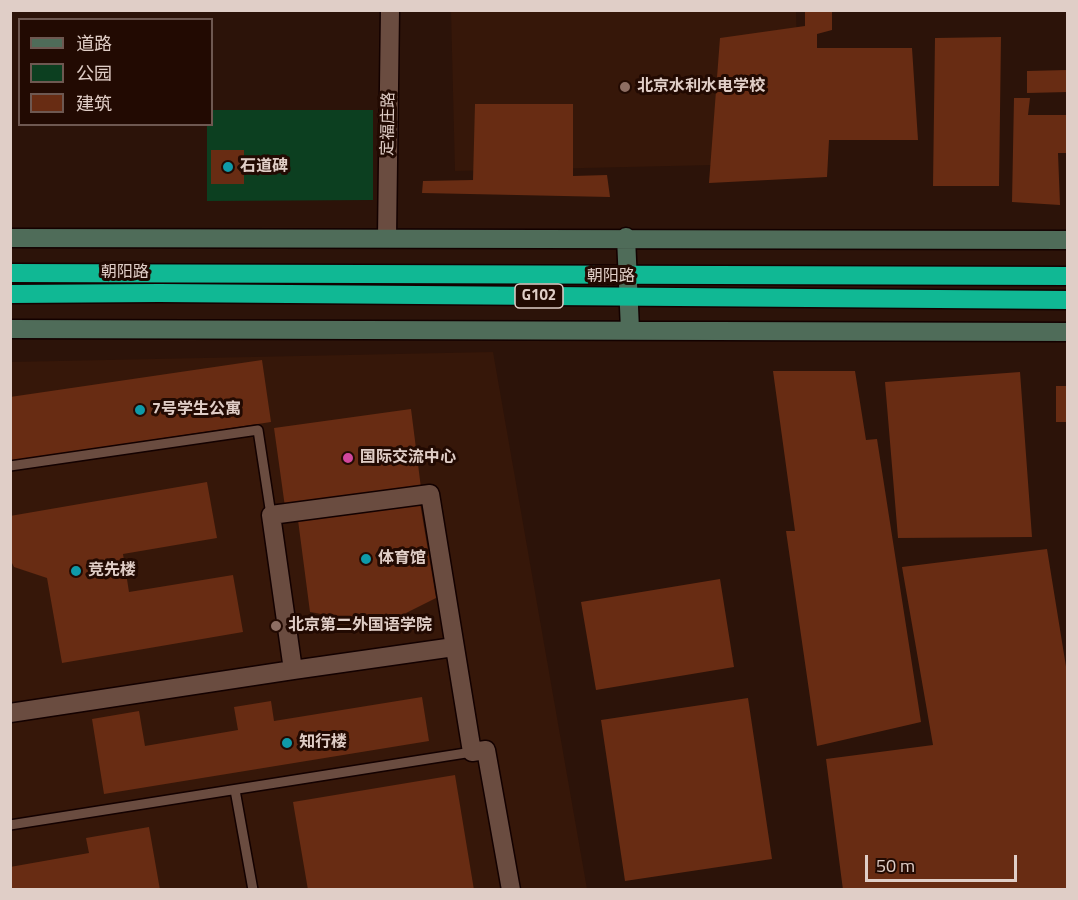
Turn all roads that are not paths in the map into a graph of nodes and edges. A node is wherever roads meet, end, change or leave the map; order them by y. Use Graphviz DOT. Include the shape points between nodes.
graph roads {
  1 [pos="390,10"];
  2 [pos="387,237"];
  3 [pos="626,237"];
  4 [pos="10,238"];
  5 [pos="1068,240"];
  6 [pos="10,273"];
  7 [pos="627,276"];
  8 [pos="1068,276"];
  9 [pos="10,294"];
  10 [pos="628,296"];
  11 [pos="1068,300"];
  12 [pos="10,329"];
  13 [pos="630,330"];
  14 [pos="1068,332"];
  15 [pos="10,466"];
  16 [pos="271,515"];
  17 [pos="454,647"];
  18 [pos="293,670"];
  19 [pos="10,714"];
  20 [pos="472,752"];
  21 [pos="235,789"];
  22 [pos="10,825"];
  23 [pos="252,890"];
  24 [pos="511,890"];
  1 -- 2 [label="street, 定福庄路"];
  2 -- 3 [label="street"];
  2 -- 4 [label="street"];
  3 -- 5 [label="street"];
  3 -- 7 [label="street"];
  6 -- 7 [label="highway, 朝阳路 / G102"];
  7 -- 8 [label="highway, 朝阳路 / G102"];
  7 -- 10 [label="street"];
  9 -- 10 [label="highway, 朝阳路 / G102"];
  10 -- 11 [label="highway, 朝阳路 / G102"];
  10 -- 13 [label="street"];
  12 -- 13 [label="street"];
  13 -- 14 [label="street"];
  15 -- 16 [label="lane" via="258,430"];
  16 -- 17 [label="street" via="430,494"];
  16 -- 18 [label="street"];
  17 -- 18 [label="street"];
  17 -- 20 [label="street"];
  18 -- 19 [label="street"];
  20 -- 21 [label="lane"];
  20 -- 24 [label="street" via="486,750"];
  21 -- 22 [label="lane"];
  21 -- 23 [label="lane"];
}
